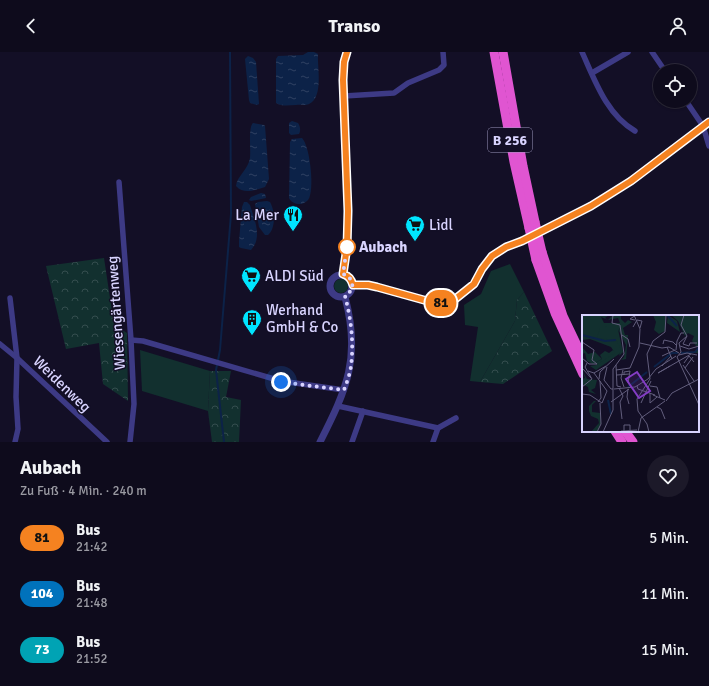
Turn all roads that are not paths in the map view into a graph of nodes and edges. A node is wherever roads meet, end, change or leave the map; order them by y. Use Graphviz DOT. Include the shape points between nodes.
graph roads {
  1 [pos="347,52"];
  2 [pos="443,52"];
  3 [pos="494,52"];
  4 [pos="503,52"];
  5 [pos="582,52"];
  6 [pos="628,52"];
  7 [pos="652,52"];
  8 [pos="661,64"];
  9 [pos="592,73"];
  10 [pos="344,96"];
  11 [pos="692,108"];
  12 [pos="706,124"];
  13 [pos="635,131"];
  14 [pos="709,146"];
  15 [pos="119,182"];
  16 [pos="532,225"];
  17 [pos="343,274"];
  18 [pos="353,285"];
  19 [pos="345,296"];
  20 [pos="10,298"];
  21 [pos="131,340"];
  22 [pos="0,344"];
  23 [pos="582,356"];
  24 [pos="17,358"];
  25 [pos="582,372"];
  26 [pos="344,390"];
  27 [pos="338,406"];
  28 [pos="363,411"];
  29 [pos="456,418"];
  30 [pos="438,428"];
  31 [pos="616,432"];
  32 [pos="626,432"];
  33 [pos="15,442"];
  34 [pos="107,442"];
  35 [pos="130,442"];
  36 [pos="320,442"];
  37 [pos="352,442"];
  38 [pos="433,442"];
  39 [pos="622,442"];
  40 [pos="633,442"];
  1 -- 10 [label="street" via="344,62"];
  2 -- 10 [label="street" via="444,65 394,93"];
  3 -- 16 [label="highway, B 256" via="514,162"];
  4 -- 16 [label="highway, B 256"];
  5 -- 9 [label="street"];
  6 -- 9 [label="street"];
  7 -- 8 [label="street"];
  9 -- 13 [label="street" via="608,105 625,125"];
  10 -- 17 [label="street" via="348,211"];
  11 -- 12 [label="street"];
  12 -- 14 [label="street"];
  12 -- 18 [label="street" via="631,181 591,206 492,256 474,284 454,300 431,302 368,285"];
  15 -- 21 [label="street, Wiesengärtenweg"];
  16 -- 23 [label="highway, B 256, bridge" via="563,316"];
  16 -- 25 [label="highway, B 256, bridge" via="536,260 555,313"];
  17 -- 18 [label="street" via="352,280"];
  17 -- 19 [label="street" via="336,276 330,285 336,296"];
  18 -- 19 [label="street" via="351,292"];
  19 -- 26 [label="street" via="352,344 351,367"];
  20 -- 24 [label="street"];
  21 -- 26 [label="street" via="143,341 281,382"];
  21 -- 35 [label="street, Wiesengärtenweg" via="134,404"];
  22 -- 24 [label="street, Weidenweg"];
  24 -- 33 [label="street" via="18,429"];
  24 -- 34 [label="street, Weidenweg"];
  26 -- 27 [label="street"];
  27 -- 28 [label="street"];
  27 -- 36 [label="street"];
  28 -- 30 [label="street"];
  28 -- 37 [label="street"];
  29 -- 30 [label="street"];
  30 -- 38 [label="street"];
  31 -- 39 [label="highway"];
  32 -- 40 [label="highway"];
}
